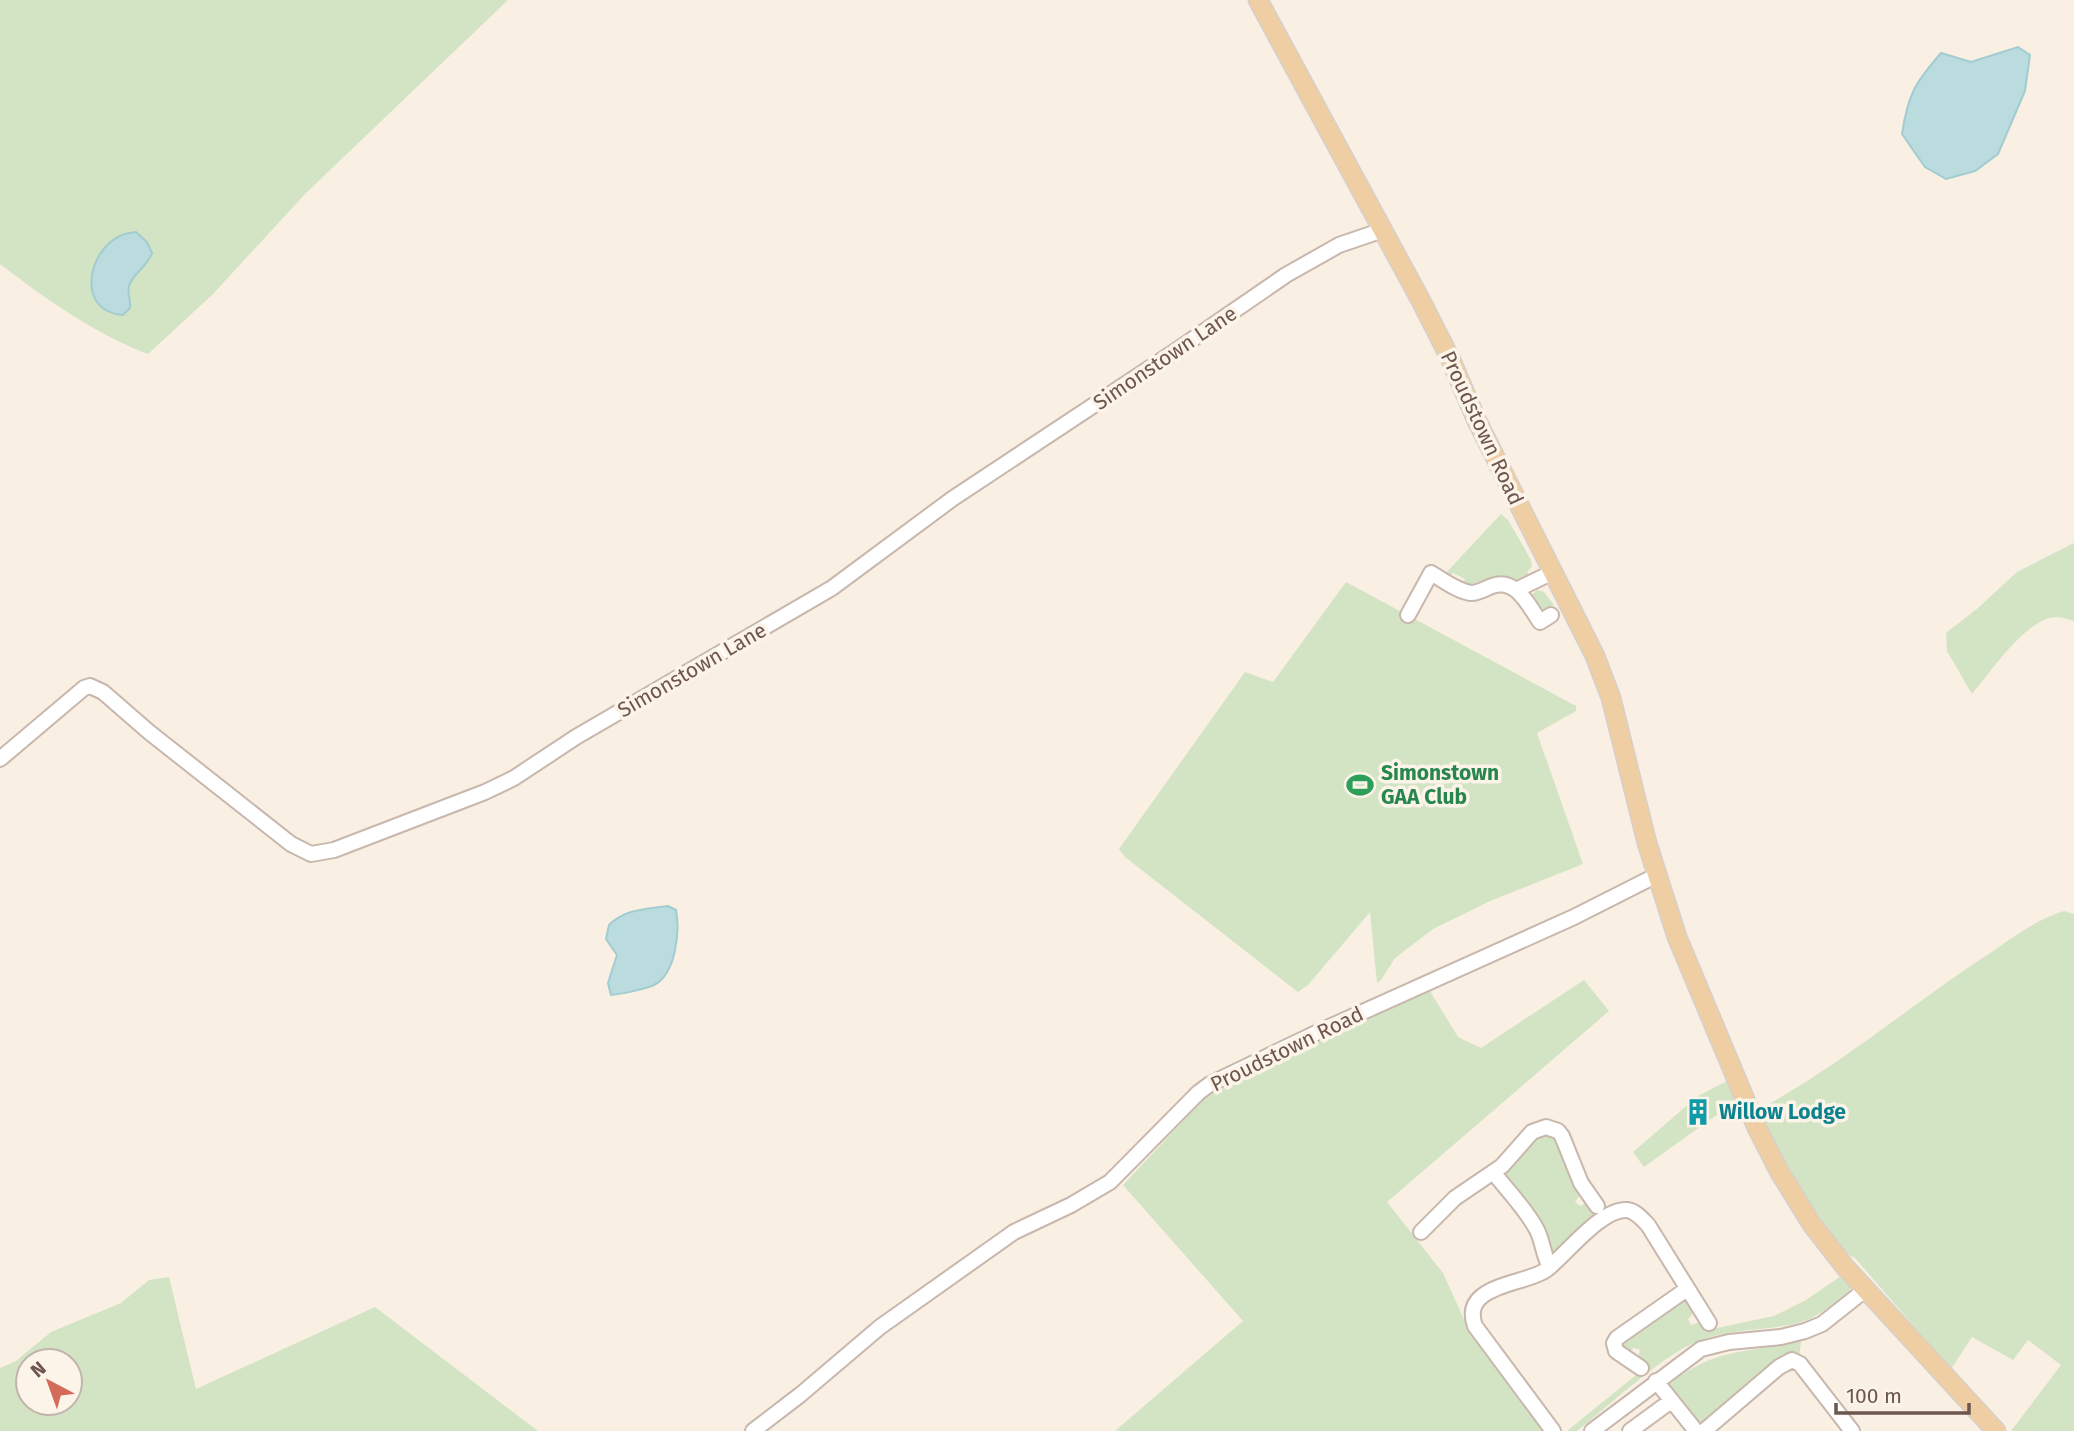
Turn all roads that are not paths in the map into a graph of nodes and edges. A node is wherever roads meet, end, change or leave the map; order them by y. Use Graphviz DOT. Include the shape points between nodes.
graph roads {
  1 [pos="1258,0"];
  2 [pos="1383,230"];
  3 [pos="1553,572"];
  4 [pos="1516,590"];
  5 [pos="1408,615"];
  6 [pos="1551,615"];
  7 [pos="0,758"];
  8 [pos="1657,875"];
  9 [pos="1493,1172"];
  10 [pos="1588,1202"];
  11 [pos="1421,1232"];
  12 [pos="1550,1267"];
  13 [pos="1687,1289"];
  14 [pos="1865,1290"];
  15 [pos="1689,1322"];
  16 [pos="1636,1360"];
  17 [pos="1656,1381"];
  18 [pos="1671,1401"];
  19 [pos="753,1431"];
  20 [pos="1553,1431"];
  21 [pos="1592,1431"];
  22 [pos="1630,1431"];
  23 [pos="1696,1431"];
  24 [pos="1704,1431"];
  25 [pos="1852,1431"];
  26 [pos="1996,1431"];
  1 -- 2 [label="main road, Proudstown Road"];
  2 -- 3 [label="main road, Proudstown Road"];
  2 -- 7 [label="street, Simonstown Lane" via="1339,246 1286,275 952,499 832,588 514,778 334,850 311,854 291,844 90,686"];
  3 -- 4 [label="street"];
  3 -- 8 [label="main road, Proudstown Road" via="1611,698"];
  4 -- 5 [label="street" via="1503,584 1479,593 1466,592 1431,573"];
  4 -- 6 [label="street" via="1540,622"];
  8 -- 14 [label="main road, Proudstown Road" via="1677,937 1773,1159 1811,1223"];
  8 -- 19 [label="street, Proudstown Road" via="1210,1084 1110,1182 1014,1232 880,1327"];
  9 -- 10 [label="street" via="1532,1132 1553,1128 1562,1136"];
  9 -- 11 [label="street" via="1427,1216"];
  9 -- 12 [label="street" via="1531,1219"];
  12 -- 13 [label="street" via="1598,1223 1627,1210 1648,1225"];
  12 -- 20 [label="street" via="1490,1291 1477,1303 1472,1318"];
  13 -- 15 [label="street" via="1706,1319"];
  13 -- 16 [label="street" via="1617,1338 1614,1347"];
  14 -- 17 [label="street" via="1822,1324 1781,1337 1701,1349"];
  14 -- 26 [label="main road, Proudstown Road"];
  17 -- 18 [label="street"];
  17 -- 21 [label="street"];
  18 -- 22 [label="street"];
  18 -- 23 [label="street"];
  24 -- 25 [label="street" via="1792,1360 1800,1364"];
}
